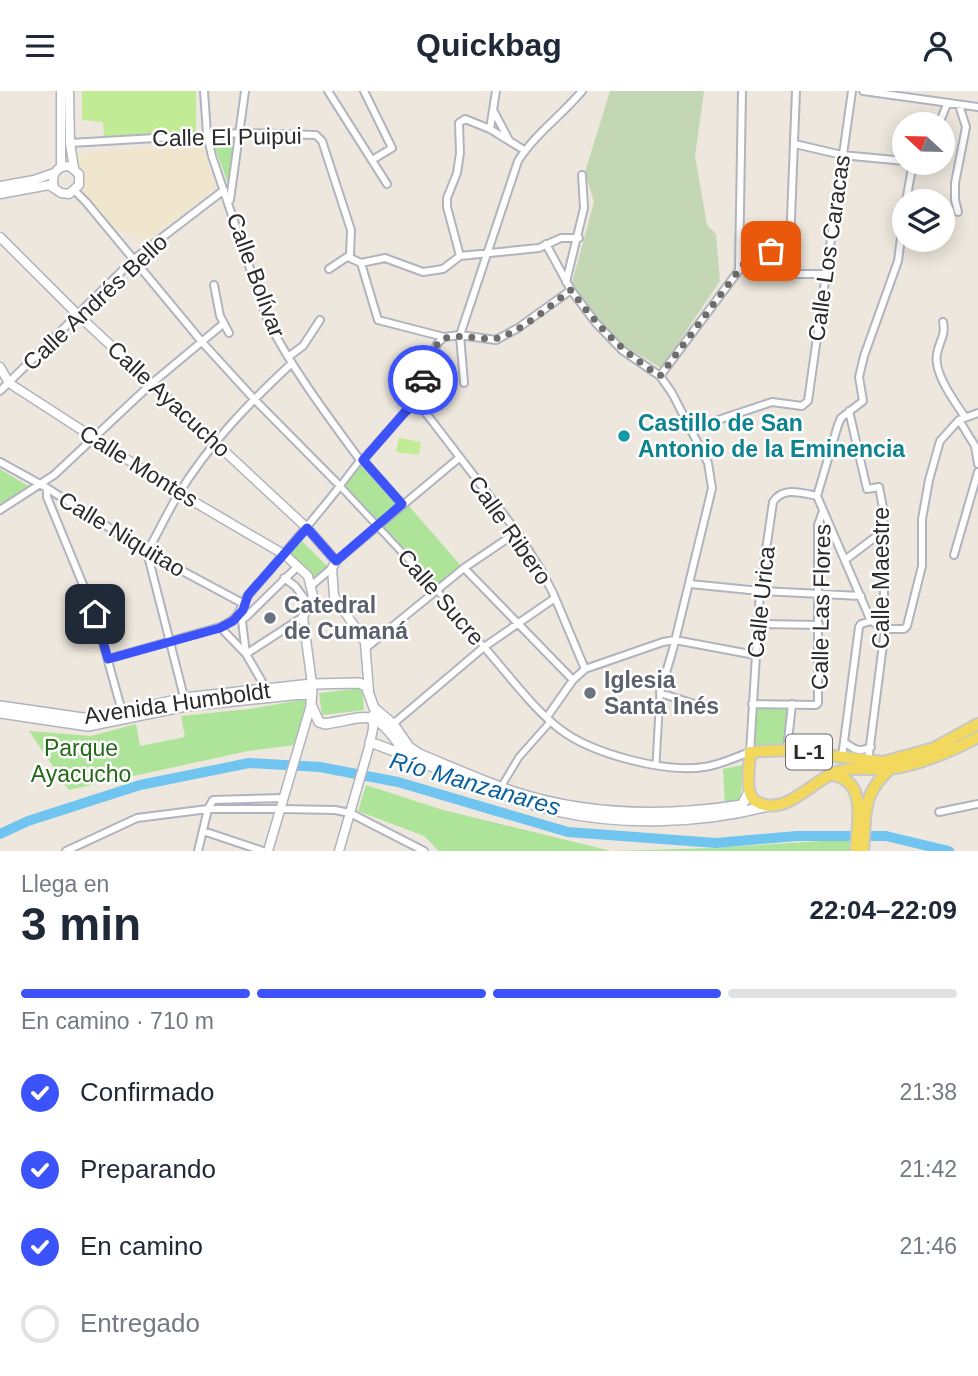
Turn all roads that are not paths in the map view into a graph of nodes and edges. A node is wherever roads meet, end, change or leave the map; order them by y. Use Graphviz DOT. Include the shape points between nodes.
graph roads {
  1 [pos="61,91"];
  2 [pos="69,91"];
  3 [pos="204,91"];
  4 [pos="245,91"];
  5 [pos="328,91"];
  6 [pos="364,91"];
  7 [pos="496,91"];
  8 [pos="582,91"];
  9 [pos="742,91"];
  10 [pos="796,91"];
  11 [pos="852,91"];
  12 [pos="863,91"];
  13 [pos="897,94"];
  14 [pos="947,104"];
  15 [pos="960,105"];
  16 [pos="978,107"];
  17 [pos="493,110"];
  18 [pos="944,112"];
  19 [pos="490,128"];
  20 [pos="241,133"];
  21 [pos="207,134"];
  22 [pos="510,142"];
  23 [pos="70,143"];
  24 [pos="794,144"];
  25 [pos="524,151"];
  26 [pos="842,155"];
  27 [pos="372,160"];
  28 [pos="892,160"];
  29 [pos="74,168"];
  30 [pos="57,170"];
  31 [pos="582,175"];
  32 [pos="387,184"];
  33 [pos="0,185"];
  34 [pos="54,188"];
  35 [pos="224,190"];
  36 [pos="75,191"];
  37 [pos="0,194"];
  38 [pos="230,203"];
  39 [pos="958,212"];
  40 [pos="0,237"];
  41 [pos="579,238"];
  42 [pos="546,244"];
  43 [pos="741,249"];
  44 [pos="754,250"];
  45 [pos="899,252"];
  46 [pos="788,253"];
  47 [pos="488,254"];
  48 [pos="460,256"];
  49 [pos="348,257"];
  50 [pos="134,259"];
  51 [pos="361,263"];
  52 [pos="329,269"];
  53 [pos="739,269"];
  54 [pos="825,274"];
  55 [pos="566,282"];
  56 [pos="214,285"];
  57 [pos="571,290"];
  58 [pos="77,314"];
  59 [pos="320,320"];
  60 [pos="943,322"];
  61 [pos="223,324"];
  62 [pos="229,333"];
  63 [pos="460,335"];
  64 [pos="444,337"];
  65 [pos="202,342"];
  66 [pos="290,360"];
  67 [pos="1,372"];
  68 [pos="660,376"];
  69 [pos="9,383"];
  70 [pos="464,383"];
  71 [pos="151,384"];
  72 [pos="0,391"];
  73 [pos="254,399"];
  74 [pos="414,405"];
  75 [pos="849,411"];
  76 [pos="978,413"];
  77 [pos="962,418"];
  78 [pos="691,429"];
  79 [pos="93,437"];
  80 [pos="216,442"];
  81 [pos="459,458"];
  82 [pos="362,460"];
  83 [pos="0,462"];
  84 [pos="978,464"];
  85 [pos="978,472"];
  86 [pos="340,486"];
  87 [pos="44,487"];
  88 [pos="179,493"];
  89 [pos="817,496"];
  90 [pos="402,504"];
  91 [pos="0,510"];
  92 [pos="823,511"];
  93 [pos="378,525"];
  94 [pos="307,528"];
  95 [pos="882,532"];
  96 [pos="517,533"];
  97 [pos="148,552"];
  98 [pos="285,555"];
  99 [pos="954,555"];
  100 [pos="845,560"];
  101 [pos="334,565"];
  102 [pos="298,566"];
  103 [pos="464,568"];
  104 [pos="284,578"];
  105 [pos="690,584"];
  106 [pos="312,585"];
  107 [pos="437,590"];
  108 [pos="760,591"];
  109 [pos="818,593"];
  110 [pos="861,596"];
  111 [pos="555,598"];
  112 [pos="244,604"];
  113 [pos="310,606"];
  114 [pos="303,617"];
  115 [pos="242,621"];
  116 [pos="871,621"];
  117 [pos="519,623"];
  118 [pos="758,624"];
  119 [pos="818,625"];
  120 [pos="220,628"];
  121 [pos="885,629"];
  122 [pos="675,640"];
  123 [pos="170,642"];
  124 [pos="366,647"];
  125 [pos="484,647"];
  126 [pos="246,654"];
  127 [pos="755,655"];
  128 [pos="108,659"];
  129 [pos="585,669"];
  130 [pos="573,680"];
  131 [pos="312,688"];
  132 [pos="660,693"];
  133 [pos="268,694"];
  134 [pos="369,697"];
  135 [pos="185,702"];
  136 [pos="752,704"];
  137 [pos="792,704"];
  138 [pos="311,705"];
  139 [pos="0,706"];
  140 [pos="706,708"];
  141 [pos="0,713"];
  142 [pos="45,716"];
  143 [pos="123,716"];
  144 [pos="373,717"];
  145 [pos="549,719"];
  146 [pos="393,724"];
  147 [pos="978,725"];
  148 [pos="978,737"];
  149 [pos="844,742"];
  150 [pos="369,744"];
  151 [pos="871,747"];
  152 [pos="787,750"];
  153 [pos="750,752"];
  154 [pos="408,757"];
  155 [pos="842,757"];
  156 [pos="868,761"];
  157 [pos="656,764"];
  158 [pos="890,769"];
  159 [pos="830,774"];
  160 [pos="500,787"];
  161 [pos="749,792"];
  162 [pos="284,798"];
  163 [pos="862,804"];
  164 [pos="978,804"];
  165 [pos="769,806"];
  166 [pos="208,809"];
  167 [pos="281,809"];
  168 [pos="939,812"];
  169 [pos="350,813"];
  170 [pos="203,831"];
  171 [pos="66,851"];
  172 [pos="198,851"];
  173 [pos="265,851"];
  174 [pos="339,851"];
  175 [pos="424,851"];
  176 [pos="856,851"];
  177 [pos="863,851"];
  1 -- 30 [label="street"];
  2 -- 23 [label="street"];
  3 -- 21 [label="street, Calle Bolívar"];
  4 -- 20 [label="street"];
  5 -- 27 [label="street"];
  6 -- 27 [label="street" via="392,148"];
  7 -- 17 [label="street"];
  8 -- 25 [label="street"];
  9 -- 43 [label="street"];
  10 -- 24 [label="street"];
  11 -- 26 [label="street, Calle Los Caracas"];
  12 -- 13 [label="street"];
  13 -- 14 [label="street"];
  14 -- 15 [label="street"];
  14 -- 18 [label="street"];
  15 -- 16 [label="street"];
  15 -- 39 [label="street" via="966,127 955,183"];
  17 -- 19 [label="street"];
  17 -- 22 [label="street"];
  19 -- 22 [label="street"];
  19 -- 48 [label="street" via="465,119 459,123 460,153 447,207"];
  20 -- 21 [label="street, Calle El Puipui"];
  20 -- 38 [label="street"];
  20 -- 49 [label="street, Calle El Puipui" via="319,137 351,230"];
  21 -- 23 [label="street, Calle El Puipui"];
  21 -- 35 [label="street, Calle Bolívar"];
  22 -- 25 [label="street"];
  23 -- 29 [label="street"];
  24 -- 26 [label="street"];
  24 -- 46 [label="street"];
  25 -- 47 [label="street"];
  26 -- 28 [label="street"];
  26 -- 54 [label="street, Calle Los Caracas"];
  27 -- 32 [label="street"];
  29 -- 30 [label="street"];
  29 -- 36 [label="street" via="80,178"];
  30 -- 33 [label="street" via="34,180"];
  30 -- 34 [label="street"];
  31 -- 41 [label="street" via="585,198"];
  34 -- 36 [label="street" via="64,194"];
  34 -- 37 [label="street" via="49,185"];
  35 -- 38 [label="street, Calle Bolívar"];
  35 -- 50 [label="street, Calle Andrés Bello"];
  36 -- 50 [label="street, Calle Sucre"];
  38 -- 66 [label="street, Calle Bolívar" via="267,319"];
  40 -- 58 [label="street, Calle Ayacucho"];
  41 -- 42 [label="street"];
  41 -- 55 [label="street"];
  42 -- 47 [label="street"];
  42 -- 55 [label="street"];
  43 -- 44 [label="street"];
  43 -- 53 [label="street"];
  44 -- 46 [label="street"];
  44 -- 53 [label="street"];
  45 -- 75 [label="street" via="864,356 859,377 863,401"];
  46 -- 54 [label="street" via="790,273"];
  47 -- 48 [label="street"];
  47 -- 63 [label="street"];
  48 -- 51 [label="street" via="443,269 423,272 385,258"];
  49 -- 51 [label="street"];
  49 -- 52 [label="street"];
  50 -- 58 [label="street, Calle Andrés Bello"];
  50 -- 65 [label="street, Calle Sucre"];
  51 -- 64 [label="street" via="378,320"];
  53 -- 68 [label="street"];
  54 -- 78 [label="street, Calle Los Caracas" via="806,405 772,402"];
  55 -- 57 [label="street"];
  56 -- 61 [label="street"];
  57 -- 63 [label="street" via="496,339"];
  57 -- 68 [label="street" via="622,350"];
  58 -- 69 [label="street, Calle Andrés Bello"];
  58 -- 71 [label="street, Calle Ayacucho"];
  59 -- 66 [label="street"];
  60 -- 77 [label="street" via="946,332 937,363"];
  61 -- 62 [label="street"];
  61 -- 65 [label="street"];
  63 -- 64 [label="street"];
  63 -- 70 [label="street"];
  64 -- 74 [label="street"];
  65 -- 71 [label="street"];
  65 -- 73 [label="street, Calle Sucre"];
  66 -- 73 [label="street"];
  66 -- 82 [label="street, Calle Bolívar"];
  67 -- 69 [label="street, Calle Montes"];
  68 -- 78 [label="street"];
  69 -- 72 [label="street, Calle Andrés Bello"];
  69 -- 79 [label="street, Calle Montes"];
  71 -- 79 [label="street"];
  71 -- 80 [label="street, Calle Ayacucho"];
  73 -- 80 [label="street"];
  73 -- 86 [label="street, Calle Sucre"];
  74 -- 81 [label="street, Calle Ribero" via="429,417"];
  74 -- 82 [label="street"];
  75 -- 89 [label="street" via="838,425"];
  75 -- 95 [label="street, Calle Maestre" via="867,489 879,487"];
  76 -- 77 [label="street"];
  77 -- 84 [label="street"];
  77 -- 121 [label="street" via="940,441 929,480 922,519 922,566 907,626"];
  78 -- 105 [label="street" via="708,463 712,488"];
  79 -- 87 [label="street"];
  79 -- 88 [label="street, Calle Montes"];
  80 -- 88 [label="street"];
  80 -- 94 [label="street, Calle Ayacucho"];
  81 -- 90 [label="street"];
  81 -- 96 [label="street, Calle Ribero"];
  82 -- 86 [label="street"];
  82 -- 90 [label="street, Calle Bolívar"];
  83 -- 87 [label="street, Calle Niquitao"];
  85 -- 99 [label="street"];
  86 -- 93 [label="street, Calle Sucre"];
  86 -- 94 [label="street"];
  87 -- 91 [label="street"];
  87 -- 97 [label="street, Calle Niquitao"];
  87 -- 128 [label="street" via="95,614"];
  88 -- 97 [label="street"];
  88 -- 98 [label="street, Calle Montes"];
  89 -- 92 [label="street"];
  89 -- 108 [label="street, Calle Urica" via="786,491 773,502"];
  90 -- 93 [label="street"];
  92 -- 100 [label="street"];
  92 -- 109 [label="street, Calle Las Flores" via="818,525"];
  93 -- 101 [label="street"];
  93 -- 107 [label="street, Calle Sucre"];
  94 -- 98 [label="street"];
  94 -- 101 [label="street, Calle Ayacucho"];
  95 -- 100 [label="street"];
  95 -- 121 [label="street, Calle Maestre"];
  96 -- 103 [label="street"];
  96 -- 111 [label="street, Calle Ribero"];
  97 -- 112 [label="street, Calle Niquitao"];
  97 -- 123 [label="street"];
  98 -- 102 [label="street, Calle Montes"];
  98 -- 112 [label="street"];
  100 -- 110 [label="street"];
  101 -- 106 [label="street"];
  101 -- 124 [label="street" via="336,601"];
  102 -- 104 [label="street"];
  102 -- 106 [label="street, Calle Montes"];
  103 -- 107 [label="street"];
  103 -- 117 [label="street"];
  104 -- 113 [label="street"];
  104 -- 115 [label="street"];
  105 -- 108 [label="street"];
  105 -- 122 [label="street"];
  106 -- 113 [label="street"];
  107 -- 124 [label="street"];
  107 -- 125 [label="street, Calle Sucre"];
  108 -- 109 [label="street"];
  108 -- 118 [label="street, Calle Urica"];
  109 -- 110 [label="street"];
  109 -- 119 [label="street, Calle Las Flores"];
  110 -- 116 [label="street"];
  111 -- 117 [label="street"];
  111 -- 129 [label="street, Calle Ribero"];
  112 -- 115 [label="street"];
  112 -- 120 [label="street" via="233,621"];
  113 -- 114 [label="street"];
  114 -- 126 [label="street"];
  114 -- 131 [label="street"];
  115 -- 126 [label="street"];
  116 -- 121 [label="street"];
  116 -- 149 [label="street" via="859,627"];
  117 -- 125 [label="street"];
  117 -- 130 [label="street"];
  118 -- 119 [label="street"];
  118 -- 127 [label="street, Calle Urica"];
  119 -- 137 [label="street, Calle Las Flores" via="818,703"];
  120 -- 123 [label="street"];
  120 -- 126 [label="street"];
  121 -- 151 [label="street, Calle Maestre"];
  122 -- 127 [label="street"];
  122 -- 129 [label="street"];
  122 -- 132 [label="street"];
  123 -- 128 [label="street"];
  123 -- 135 [label="street"];
  124 -- 134 [label="street"];
  125 -- 145 [label="street, Calle Sucre"];
  125 -- 146 [label="street"];
  126 -- 133 [label="street"];
  127 -- 136 [label="street, Calle Urica"];
  128 -- 143 [label="street"];
  129 -- 130 [label="street"];
  130 -- 145 [label="street"];
  131 -- 133 [label="main road, Avenida Humboldt"];
  131 -- 134 [label="main road, Avenida Humboldt" via="363,684"];
  131 -- 138 [label="main road"];
  132 -- 140 [label="street"];
  132 -- 157 [label="street"];
  133 -- 135 [label="main road, Avenida Humboldt"];
  134 -- 144 [label="street"];
  134 -- 146 [label="main road, Avenida Humboldt" via="374,708"];
  135 -- 143 [label="main road, Avenida Humboldt"];
  136 -- 137 [label="street"];
  136 -- 153 [label="street, Calle Urica"];
  137 -- 152 [label="street"];
  138 -- 144 [label="main road" via="319,722 326,724"];
  138 -- 162 [label="street"];
  139 -- 142 [label="main road, Avenida Humboldt"];
  141 -- 142 [label="main road, Avenida Humboldt"];
  142 -- 143 [label="main road, Avenida Humboldt" via="88,726"];
  144 -- 150 [label="street"];
  144 -- 154 [label="main road" via="385,724"];
  145 -- 157 [label="street, Calle Sucre" via="592,748"];
  145 -- 160 [label="street"];
  146 -- 160 [label="main road, Avenida Humboldt" via="419,754"];
  147 -- 156 [label="main road, L-1" via="915,755"];
  148 -- 158 [label="main road, L-1"];
  149 -- 151 [label="street" via="856,750"];
  149 -- 155 [label="street"];
  150 -- 154 [label="main road, L-1"];
  150 -- 169 [label="street"];
  151 -- 156 [label="street, Calle Maestre"];
  152 -- 153 [label="main road, L-1"];
  152 -- 155 [label="main road, L-1"];
  153 -- 157 [label="street, Calle Sucre" via="706,767"];
  153 -- 161 [label="main road"];
  154 -- 165 [label="main road, L-1" via="559,812 644,821 742,813"];
  155 -- 156 [label="main road, L-1"];
  158 -- 159 [label="main road, L-1"];
  158 -- 163 [label="main road"];
  159 -- 163 [label="main road" via="851,782"];
  159 -- 165 [label="main road, L-1" via="800,796"];
  160 -- 161 [label="main road, Avenida Humboldt" via="550,801 640,814 742,805"];
  161 -- 165 [label="main road" via="755,801"];
  162 -- 166 [label="street" via="220,799"];
  162 -- 167 [label="street"];
  163 -- 176 [label="main road"];
  163 -- 177 [label="main road"];
  164 -- 168 [label="street"];
  166 -- 167 [label="street"];
  166 -- 170 [label="street"];
  166 -- 171 [label="street" via="137,818"];
  167 -- 169 [label="street"];
  167 -- 173 [label="street"];
  169 -- 174 [label="street"];
  169 -- 175 [label="street"];
  170 -- 172 [label="street"];
  170 -- 173 [label="street"];
}
